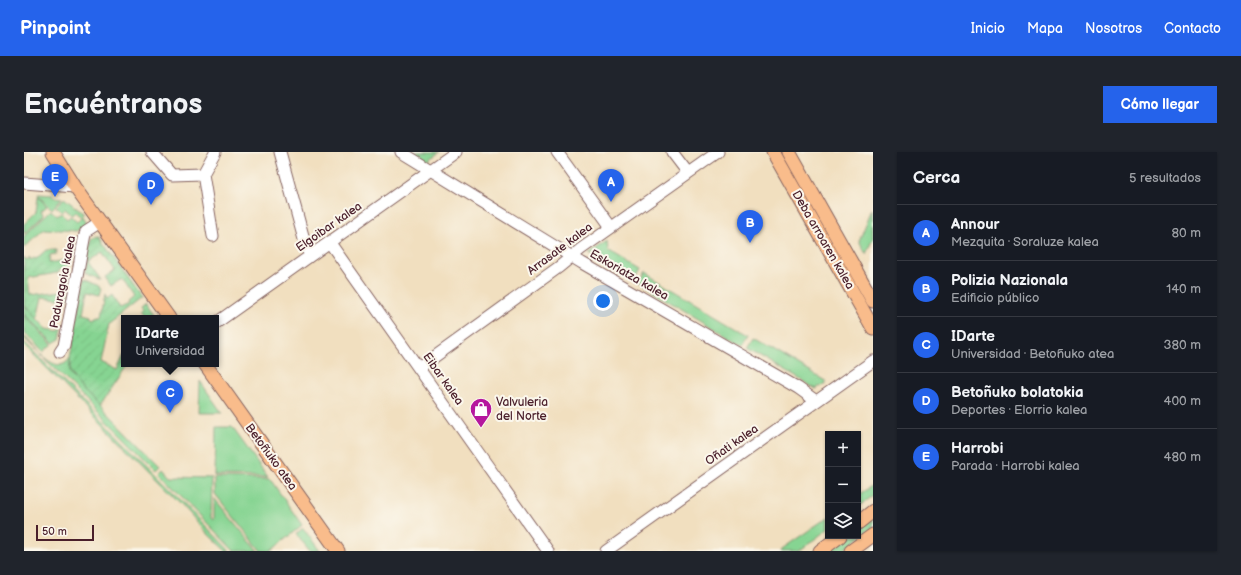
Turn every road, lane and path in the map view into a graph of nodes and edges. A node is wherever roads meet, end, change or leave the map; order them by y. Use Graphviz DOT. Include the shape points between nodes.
graph roads {
  1 [pos="53,152"];
  2 [pos="152,152"];
  3 [pos="215,152"];
  4 [pos="280,152"];
  5 [pos="401,152"];
  6 [pos="456,152"];
  7 [pos="557,152"];
  8 [pos="672,152"];
  9 [pos="718,152"];
  10 [pos="773,152"];
  11 [pos="789,152"];
  12 [pos="430,169"];
  13 [pos="688,173"];
  14 [pos="203,174"];
  15 [pos="24,184"];
  16 [pos="75,187"];
  17 [pos="100,222"];
  18 [pos="611,227"];
  19 [pos="213,236"];
  20 [pos="330,243"];
  21 [pos="310,256"];
  22 [pos="572,257"];
  23 [pos="873,301"];
  24 [pos="167,315"];
  25 [pos="219,321"];
  26 [pos="873,328"];
  27 [pos="60,352"];
  28 [pos="873,361"];
  29 [pos="207,367"];
  30 [pos="419,368"];
  31 [pos="816,401"];
  32 [pos="873,512"];
  33 [pos="861,521"];
  34 [pos="873,535"];
  35 [pos="836,539"];
  36 [pos="338,551"];
  37 [pos="548,551"];
  38 [pos="606,551"];
  39 [pos="820,551"];
  40 [pos="851,551"];
  1 -- 16 [label="main road"];
  2 -- 14 [label="street" via="172,175"];
  3 -- 14 [label="street"];
  4 -- 21 [label="street"];
  5 -- 12 [label="street, Eskoriatza kalea"];
  6 -- 12 [label="street, Elgoibar kalea"];
  7 -- 18 [label="street"];
  8 -- 13 [label="street"];
  9 -- 13 [label="street, Arrasate kalea"];
  10 -- 26 [label="main road, Deba arroaren kalea"];
  11 -- 23 [label="main road, Deba arroaren kalea"];
  12 -- 20 [label="street, Elgoibar kalea"];
  12 -- 22 [label="street, Eskoriatza kalea"];
  13 -- 18 [label="street, Arrasate kalea"];
  14 -- 19 [label="street"];
  15 -- 16 [label="street"];
  16 -- 17 [label="main road"];
  17 -- 24 [label="main road"];
  17 -- 27 [label="street, Paduragoia kalea" via="85,234 64,346"];
  18 -- 22 [label="street, Arrasate kalea"];
  20 -- 21 [label="street, Elgoibar kalea"];
  20 -- 30 [label="street, Eibar kalea"];
  21 -- 25 [label="street, Elgoibar kalea"];
  22 -- 30 [label="street, Arrasate kalea"];
  22 -- 31 [label="street, Eskoriatza kalea" via="798,388"];
  28 -- 31 [label="street, Oñati kalea"];
  29 -- 36 [label="main road, Betoñuko atea"];
  30 -- 37 [label="street, Eibar kalea"];
  31 -- 38 [label="street, Oñati kalea"];
  32 -- 33 [label="main road"];
  34 -- 40 [label="main road"];
  35 -- 39 [label="main road"];
}
